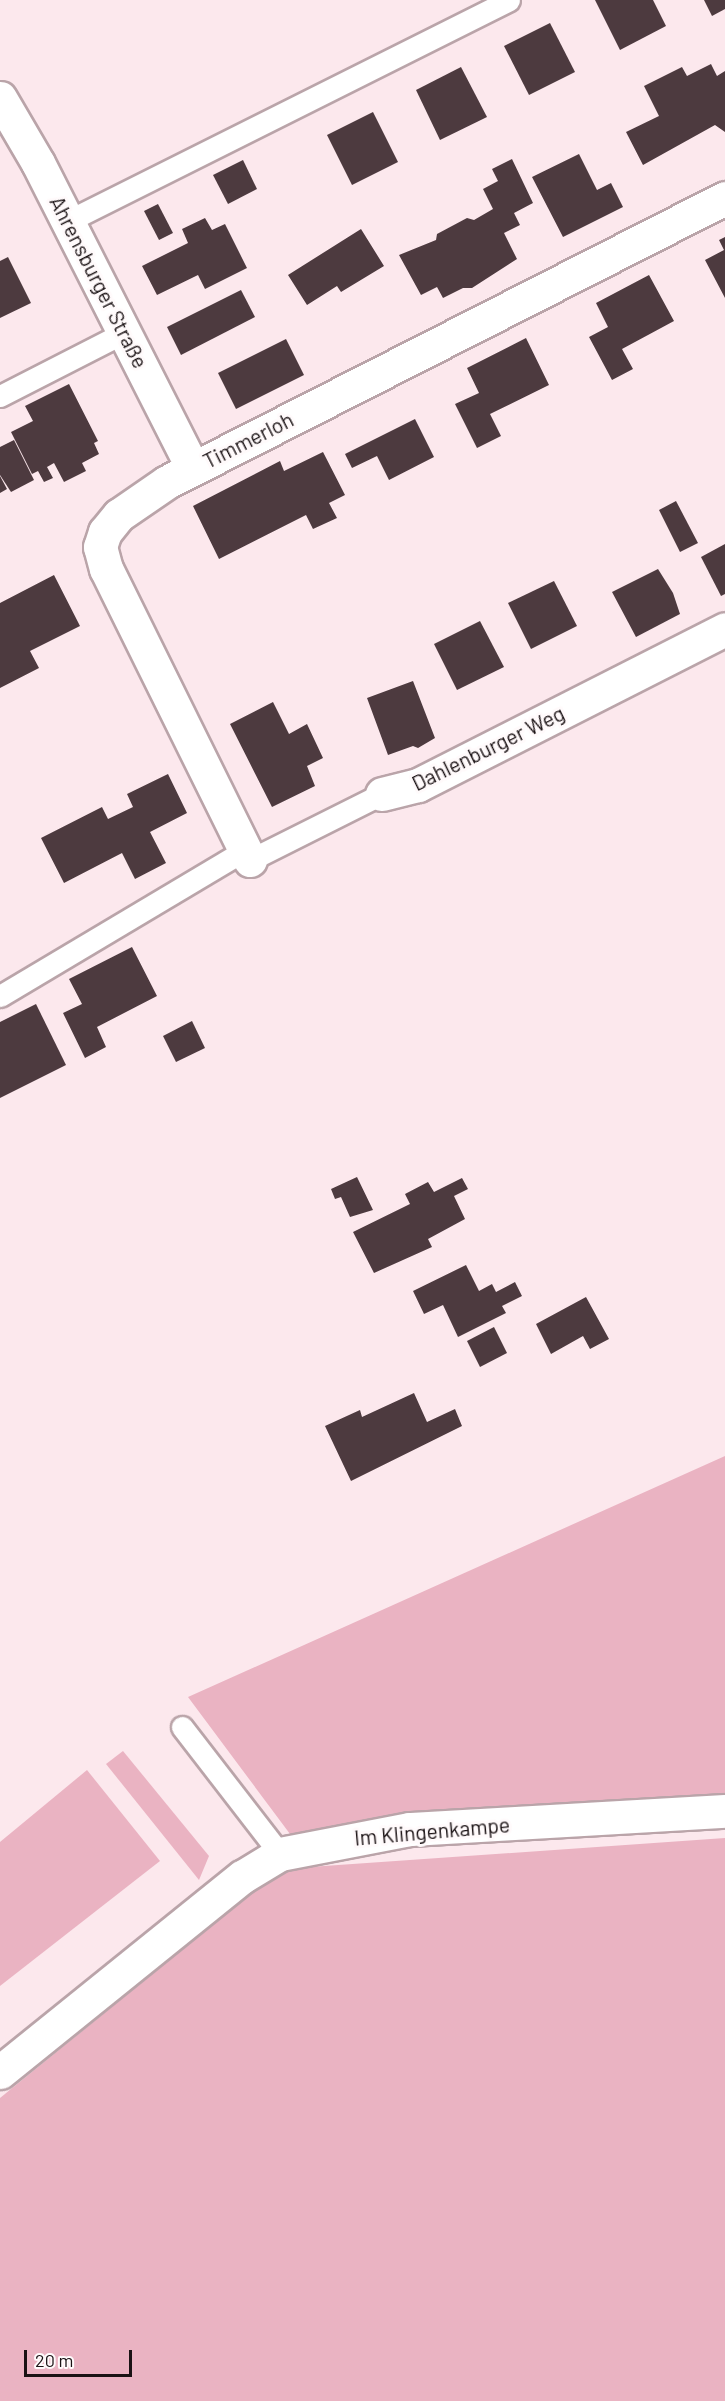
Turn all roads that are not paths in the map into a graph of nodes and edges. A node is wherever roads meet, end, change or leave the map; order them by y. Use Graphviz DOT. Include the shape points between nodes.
graph roads {
  1 [pos="509,0"];
  2 [pos="0,98"];
  3 [pos="725,198"];
  4 [pos="68,221"];
  5 [pos="125,332"];
  6 [pos="0,396"];
  7 [pos="193,468"];
  8 [pos="725,629"];
  9 [pos="382,794"];
  10 [pos="247,855"];
  11 [pos="0,996"];
  12 [pos="182,1727"];
  13 [pos="725,1811"];
  14 [pos="280,1854"];
  15 [pos="0,2072"];
  1 -- 4 [label="lane"];
  2 -- 4 [label="street, Ahrensburger Straße"];
  3 -- 7 [label="street, Timmerloh"];
  4 -- 5 [label="street, Ahrensburger Straße"];
  5 -- 6 [label="lane"];
  5 -- 7 [label="street, Ahrensburger Straße"];
  7 -- 10 [label="street, Timmerloh" via="119,515 105,532 100,548 106,569"];
  8 -- 9 [label="street, Dahlenburger Weg" via="418,785"];
  9 -- 10 [label="lane, Dahlenburger Weg"];
  10 -- 11 [label="lane, Dahlenburger Weg"];
  12 -- 14 [label="lane"];
  13 -- 14 [label="street, Im Klingenkampe" via="410,1829"];
  14 -- 15 [label="street, Im Klingenkampe" via="242,1877"];
}
